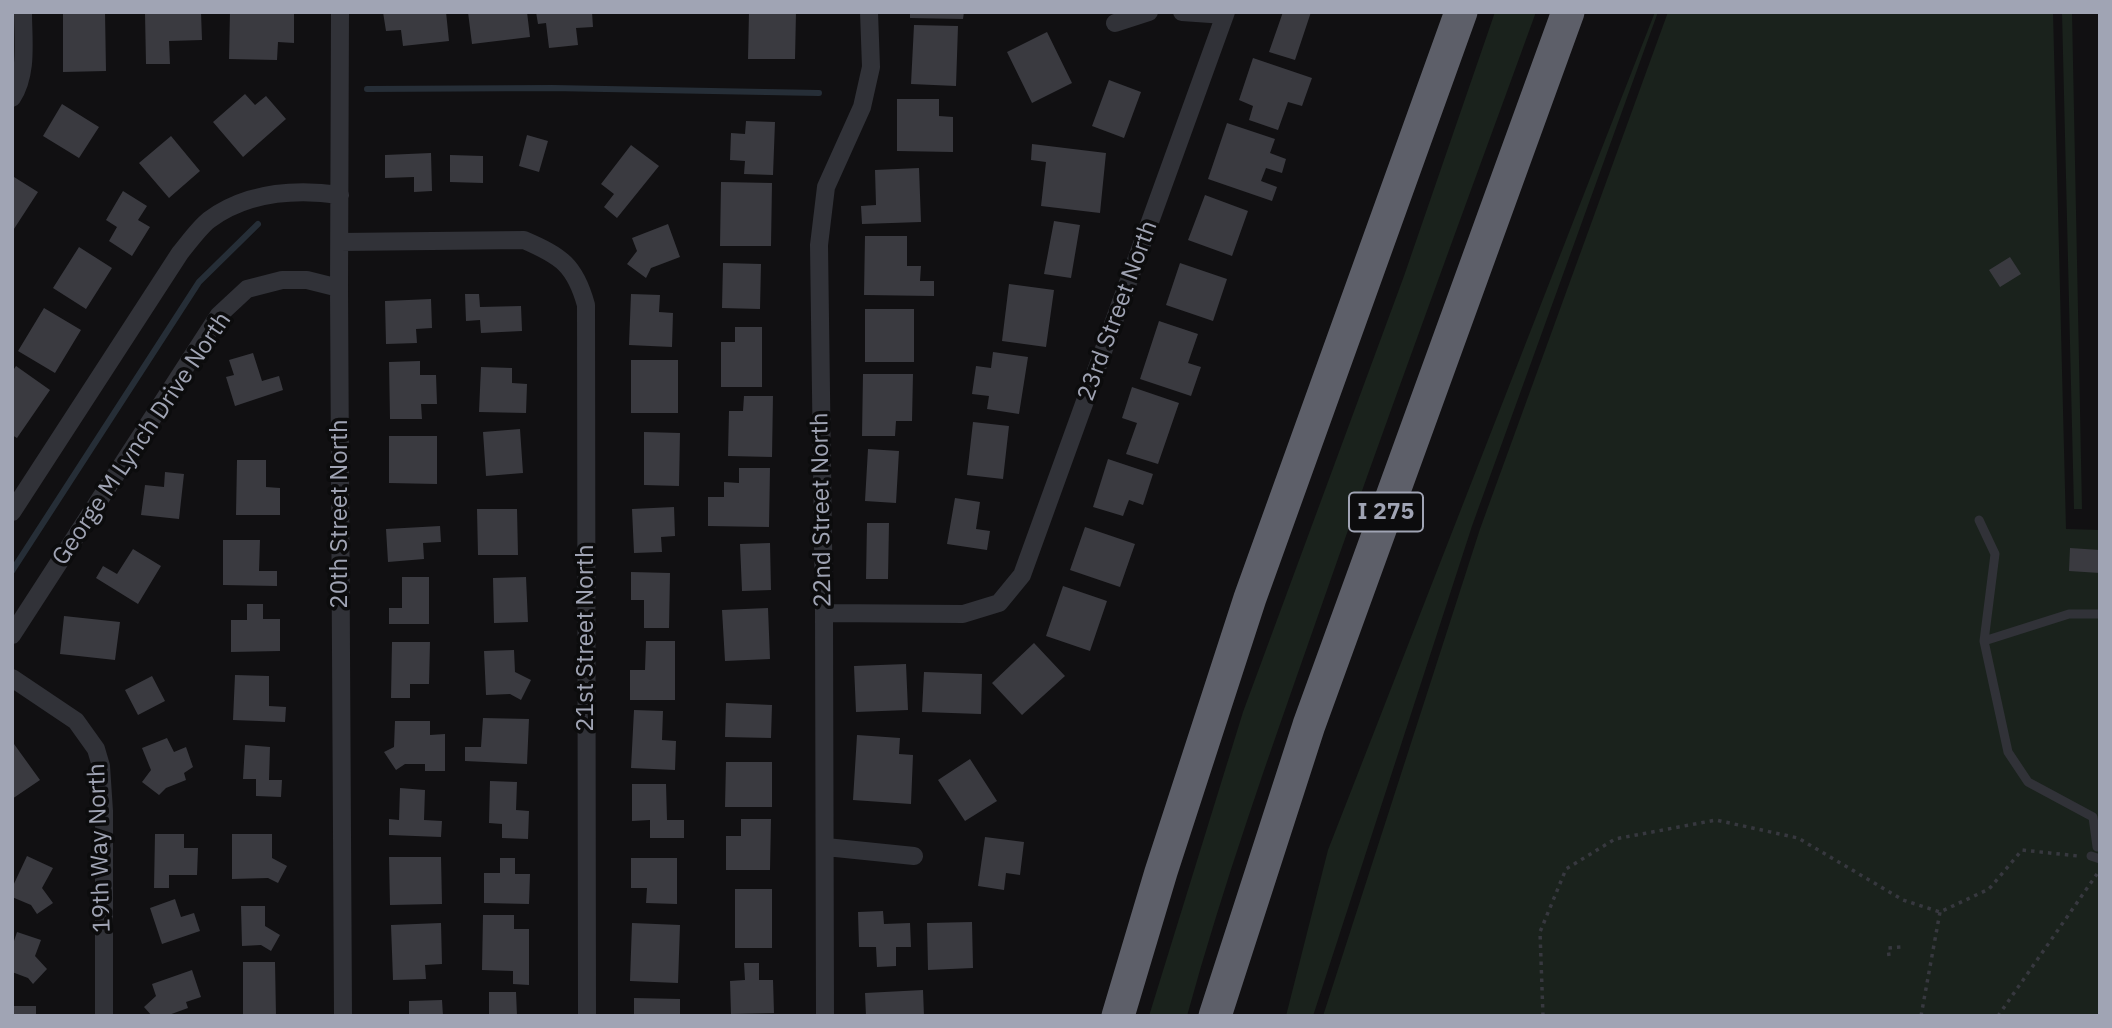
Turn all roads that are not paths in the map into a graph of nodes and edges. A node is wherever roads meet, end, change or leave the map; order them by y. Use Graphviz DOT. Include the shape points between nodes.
graph roads {
  1 [pos="23,12"];
  2 [pos="340,12"];
  3 [pos="869,12"];
  4 [pos="1149,12"];
  5 [pos="1181,12"];
  6 [pos="1461,12"];
  7 [pos="1568,12"];
  8 [pos="1226,13"];
  9 [pos="1115,23"];
  10 [pos="12,98"];
  11 [pos="340,195"];
  12 [pos="340,242"];
  13 [pos="339,288"];
  14 [pos="12,512"];
  15 [pos="1979,520"];
  16 [pos="824,613"];
  17 [pos="2100,614"];
  18 [pos="12,635"];
  19 [pos="1984,641"];
  20 [pos="12,678"];
  21 [pos="825,846"];
  22 [pos="2097,846"];
  23 [pos="914,856"];
  24 [pos="104,1016"];
  25 [pos="343,1016"];
  26 [pos="587,1016"];
  27 [pos="825,1016"];
  28 [pos="1118,1016"];
  29 [pos="1215,1016"];
  1 -- 10 [label="street" via="24,61 19,88"];
  2 -- 11 [label="street, 20th Street North"];
  3 -- 16 [label="street, 22nd Street North" via="871,67 862,107 826,187 819,245"];
  4 -- 9 [label="street"];
  5 -- 8 [label="street"];
  6 -- 28 [label="highway" via="1250,598"];
  7 -- 29 [label="highway, I 275" via="1309,725"];
  8 -- 16 [label="street, 23rd Street North" via="1022,575 999,603 963,614"];
  11 -- 12 [label="street, 20th Street North"];
  11 -- 14 [label="street" via="277,194 245,200 209,220 180,253"];
  12 -- 13 [label="street, 20th Street North"];
  12 -- 26 [label="street, 21st Street North" via="524,240 550,251 579,281 586,305"];
  13 -- 18 [label="street, George M Lynch Drive North" via="307,280 282,281 247,289 219,315"];
  13 -- 25 [label="street, 20th Street North"];
  15 -- 19 [label="lane" via="1995,554"];
  16 -- 21 [label="street, 22nd Street North"];
  17 -- 19 [label="lane" via="2069,614"];
  19 -- 22 [label="lane" via="2008,752 2028,782 2093,817"];
  20 -- 24 [label="street, 19th Way North" via="76,721 96,748 101,766"];
  21 -- 23 [label="street"];
  21 -- 27 [label="street, 22nd Street North"];
}
